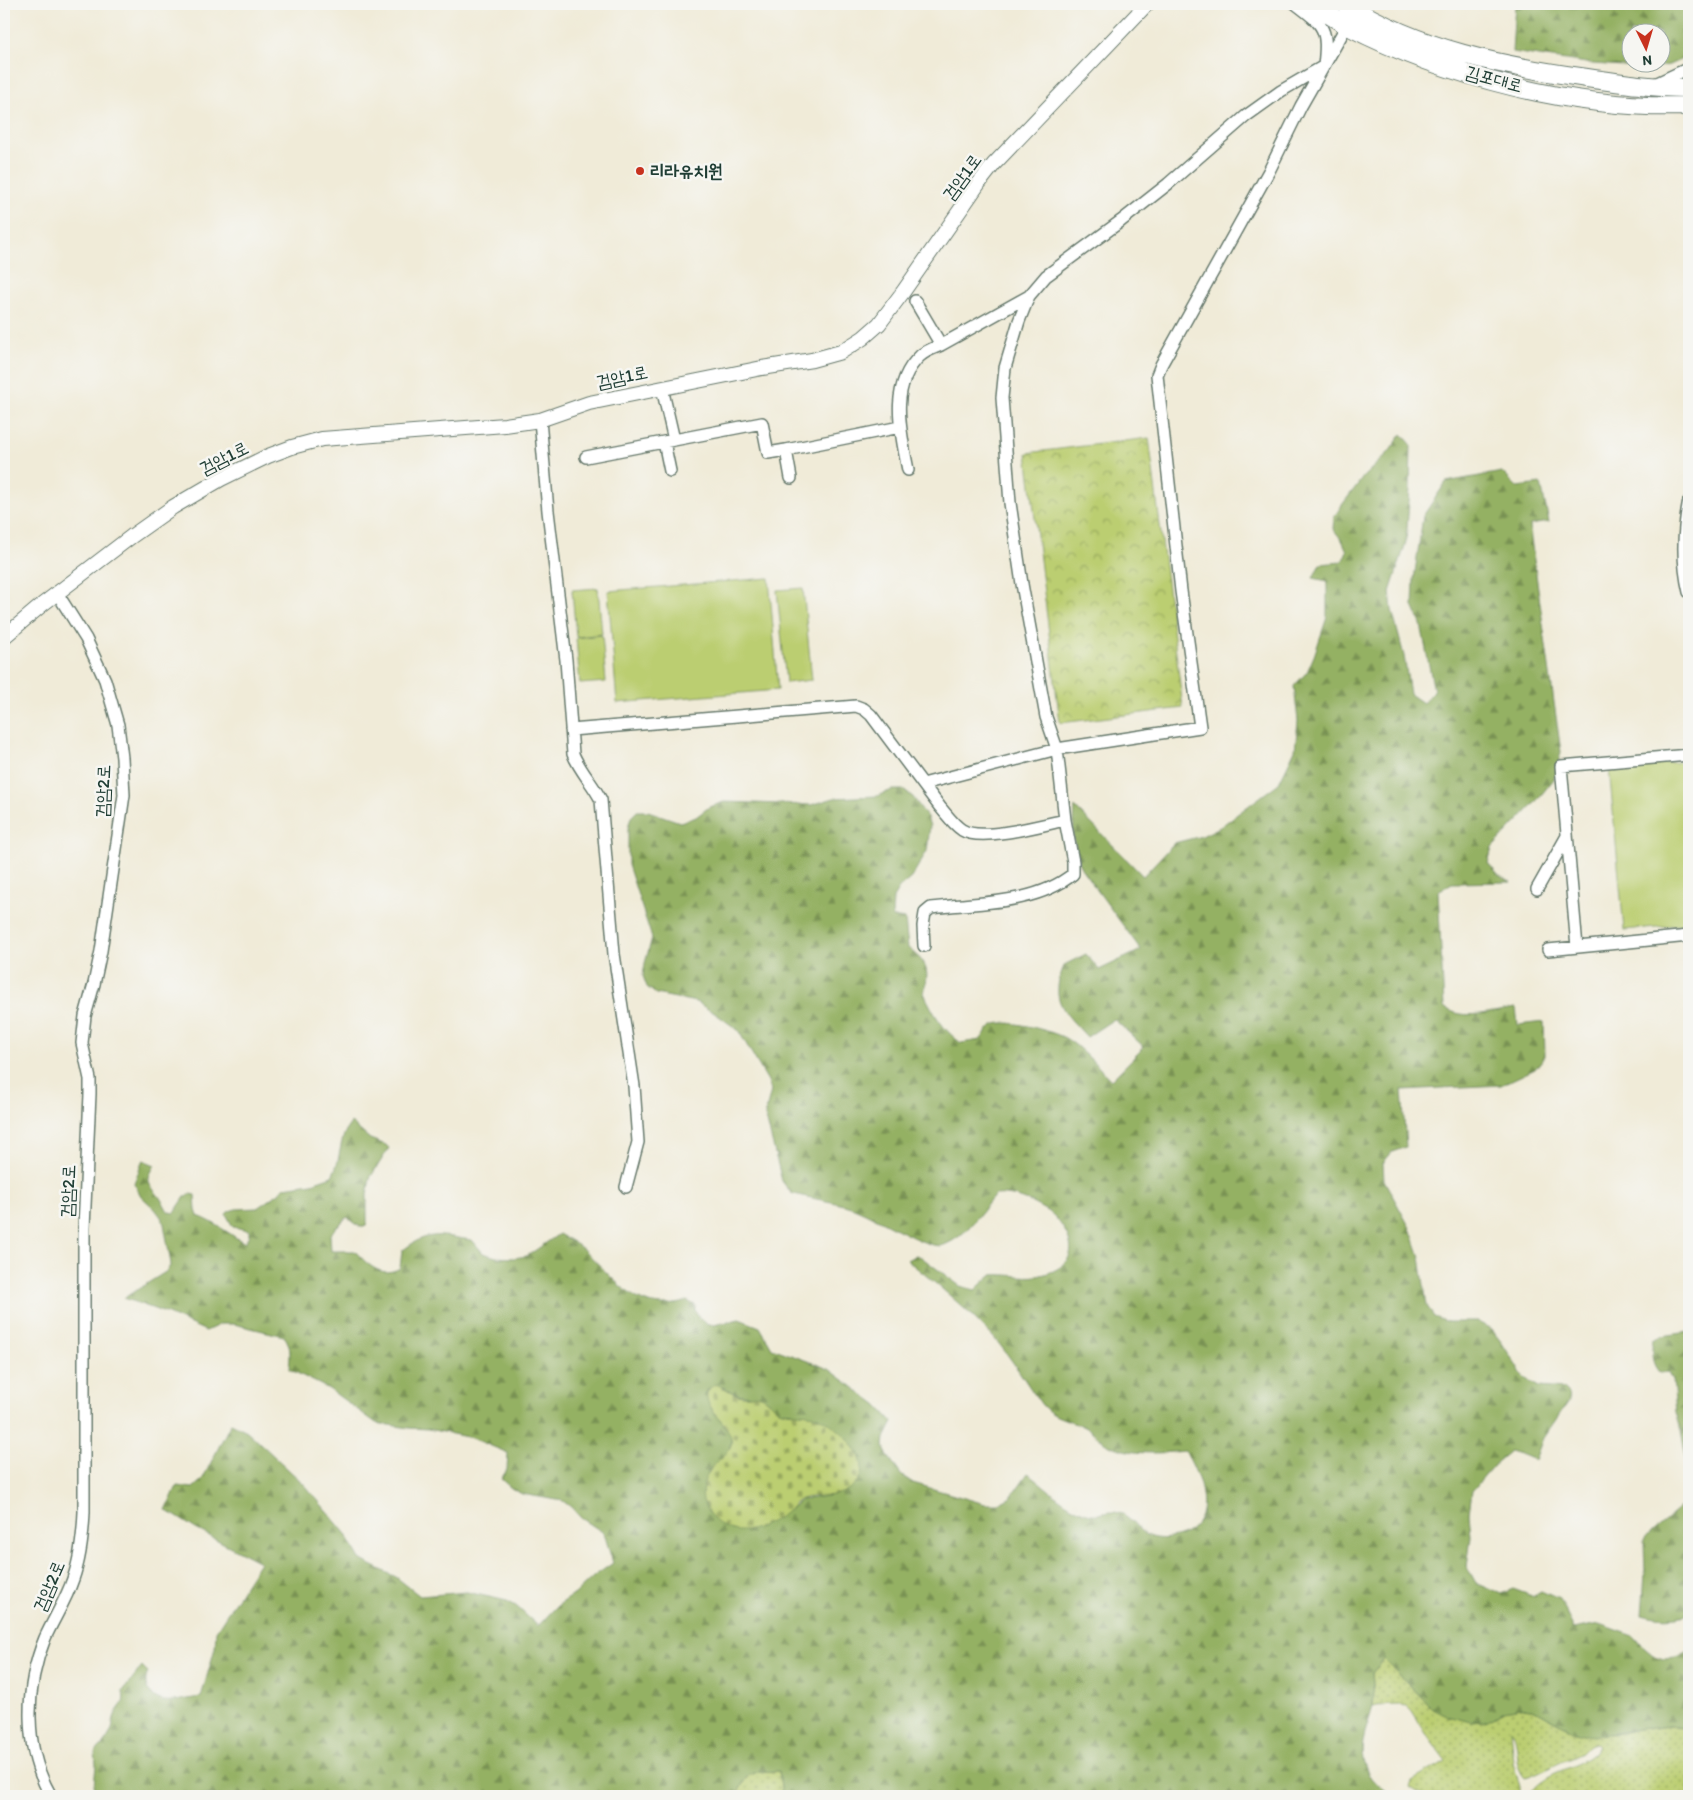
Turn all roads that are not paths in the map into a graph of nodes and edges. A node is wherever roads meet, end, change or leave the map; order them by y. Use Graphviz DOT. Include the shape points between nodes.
graph roads {
  1 [pos="1147,4"];
  2 [pos="1296,4"];
  3 [pos="1312,4"];
  4 [pos="1351,7"];
  5 [pos="1347,25"];
  6 [pos="1324,66"];
  7 [pos="1689,68"];
  8 [pos="1648,87"];
  9 [pos="1689,88"];
  10 [pos="1689,106"];
  11 [pos="1029,296"];
  12 [pos="914,301"];
  13 [pos="940,345"];
  14 [pos="662,388"];
  15 [pos="540,420"];
  16 [pos="900,427"];
  17 [pos="669,441"];
  18 [pos="786,450"];
  19 [pos="586,457"];
  20 [pos="908,470"];
  21 [pos="670,471"];
  22 [pos="792,478"];
  23 [pos="1689,501"];
  24 [pos="1689,592"];
  25 [pos="57,593"];
  26 [pos="4,637"];
  27 [pos="571,730"];
  28 [pos="1057,749"];
  29 [pos="1689,755"];
  30 [pos="923,784"];
  31 [pos="1065,820"];
  32 [pos="1567,836"];
  33 [pos="1537,889"];
  34 [pos="1689,936"];
  35 [pos="924,946"];
  36 [pos="1577,947"];
  37 [pos="1548,950"];
  38 [pos="626,1187"];
  39 [pos="51,1796"];
  1 -- 14 [label="street, 검암1로" via="994,164 879,324 863,338 841,352 812,360"];
  2 -- 6 [label="street" via="1321,26 1326,41"];
  3 -- 5 [label="main road, 김포대로"];
  4 -- 5 [label="street"];
  4 -- 8 [label="main road, 김포대로" via="1393,30 1465,56 1509,66"];
  5 -- 6 [label="street"];
  5 -- 10 [label="main road, 김포대로" via="1416,56 1504,84 1623,104"];
  6 -- 11 [label="street" via="1246,116 1168,184 1046,276"];
  6 -- 28 [label="street" via="1157,375 1200,727"];
  7 -- 8 [label="street"];
  8 -- 9 [label="main road, 김포대로"];
  11 -- 13 [label="street"];
  11 -- 28 [label="street" via="1005,368 1002,398 1010,503 1022,584 1046,717"];
  12 -- 13 [label="street"];
  13 -- 16 [label="street" via="920,355 908,372 900,391"];
  14 -- 15 [label="street, 검암1로" via="589,403"];
  14 -- 17 [label="street"];
  15 -- 25 [label="street, 검암1로" via="322,439 292,447 221,479 173,507"];
  15 -- 27 [label="street"];
  16 -- 18 [label="street"];
  16 -- 20 [label="street"];
  17 -- 18 [label="street" via="762,423 768,453"];
  17 -- 19 [label="street"];
  17 -- 21 [label="street"];
  18 -- 22 [label="street"];
  23 -- 24 [label="street" via="1684,536"];
  25 -- 26 [label="street, 검암1로"];
  25 -- 39 [label="street, 검암2로" via="94,655 112,701 118,725 124,795 101,951 85,1016 82,1043 90,1094 84,1228 82,1542 68,1592 37,1661 30,1694 31,1733 37,1762"];
  27 -- 30 [label="street" via="856,706 871,715"];
  27 -- 38 [label="street" via="573,754 601,800 611,926 634,1086 638,1142"];
  28 -- 30 [label="street"];
  28 -- 31 [label="street"];
  29 -- 32 [label="street" via="1561,766"];
  30 -- 31 [label="street" via="963,831 989,835"];
  31 -- 35 [label="street" via="1073,874 1065,881 1019,899 931,908 925,913"];
  32 -- 33 [label="street"];
  32 -- 36 [label="street"];
  34 -- 36 [label="street"];
  36 -- 37 [label="street"];
}
